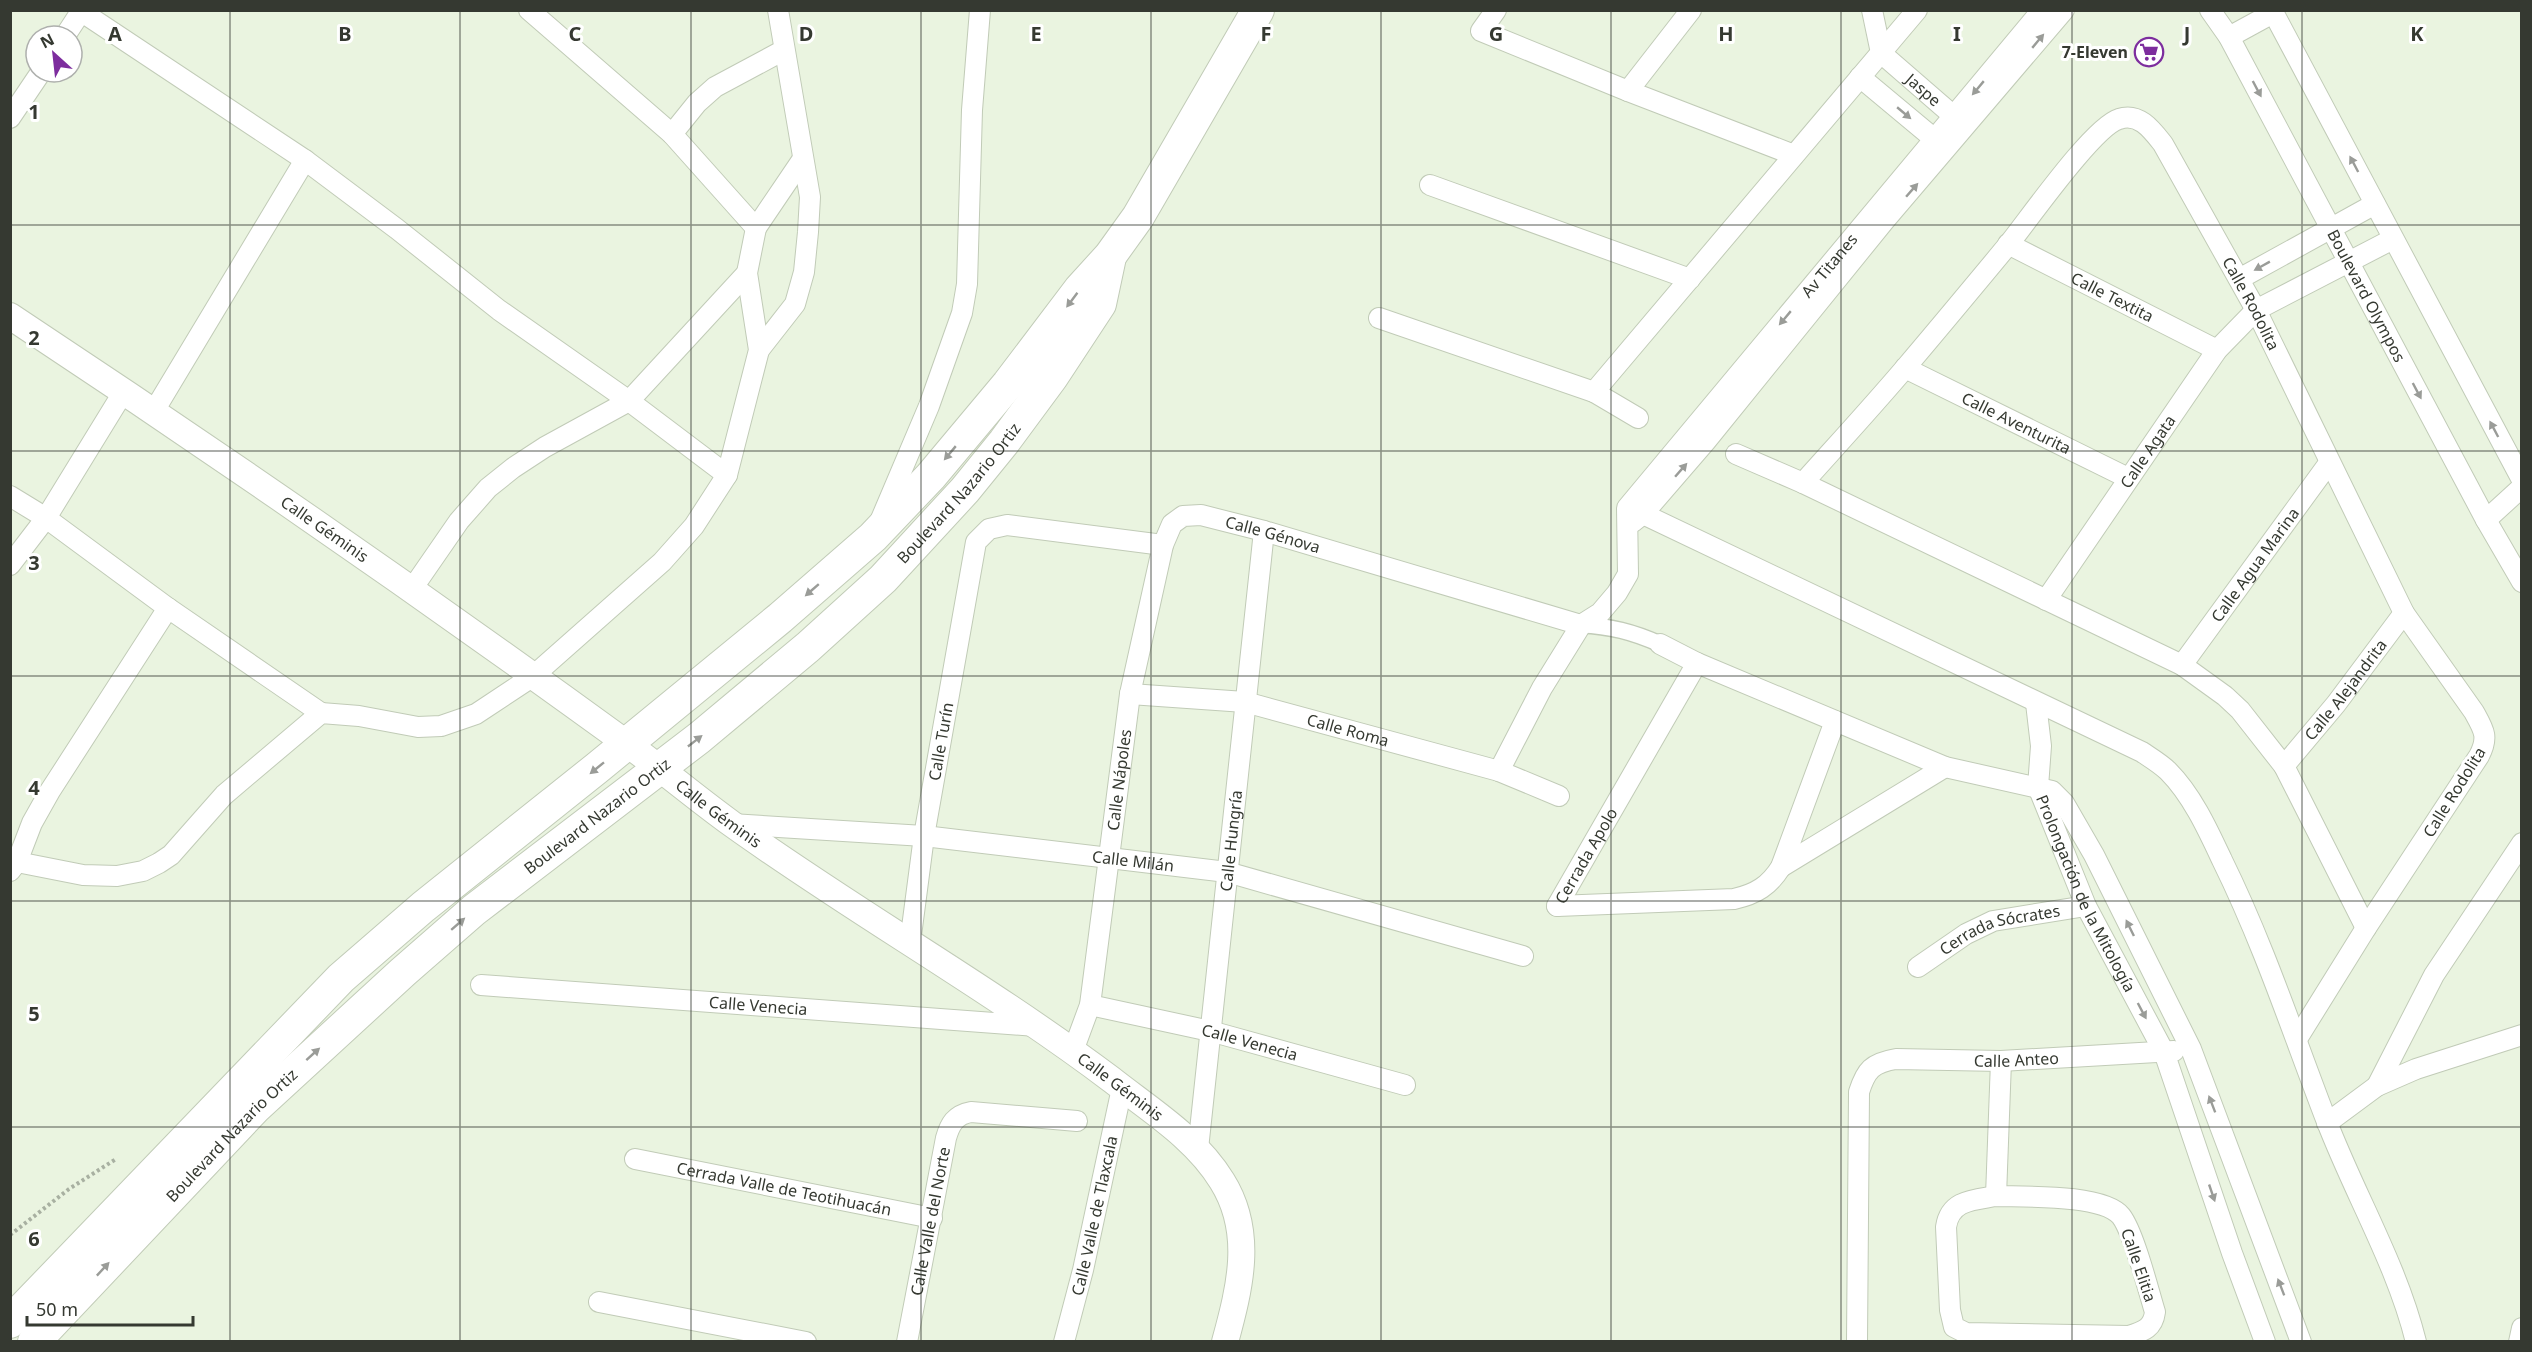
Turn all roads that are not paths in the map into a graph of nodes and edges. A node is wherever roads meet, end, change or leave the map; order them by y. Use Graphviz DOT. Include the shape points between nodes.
graph roads {
  1 [pos="529,10"];
  2 [pos="980,10"];
  3 [pos="1258,10"];
  4 [pos="1496,10"];
  5 [pos="1691,10"];
  6 [pos="1872,10"];
  7 [pos="1917,10"];
  8 [pos="2042,10"];
  9 [pos="2064,10"];
  10 [pos="2210,10"];
  11 [pos="81,11"];
  12 [pos="2272,12"];
  13 [pos="775,13"];
  14 [pos="73,24"];
  15 [pos="2229,38"];
  16 [pos="784,50"];
  17 [pos="1881,53"];
  18 [pos="1860,77"];
  19 [pos="32,84"];
  20 [pos="1628,91"];
  21 [pos="13,108"];
  22 [pos="1960,122"];
  23 [pos="672,134"];
  24 [pos="1941,144"];
  25 [pos="1794,155"];
  26 [pos="305,160"];
  27 [pos="802,160"];
  28 [pos="1430,184"];
  29 [pos="2375,204"];
  30 [pos="756,228"];
  31 [pos="2330,228"];
  32 [pos="2393,238"];
  33 [pos="2008,244"];
  34 [pos="1110,256"];
  35 [pos="2348,262"];
  36 [pos="747,273"];
  37 [pos="1690,279"];
  38 [pos="2239,279"];
  39 [pos="2256,310"];
  40 [pos="10,316"];
  41 [pos="1379,318"];
  42 [pos="759,350"];
  43 [pos="2217,350"];
  44 [pos="1905,368"];
  45 [pos="124,391"];
  46 [pos="1594,392"];
  47 [pos="629,401"];
  48 [pos="154,411"];
  49 [pos="1638,418"];
  50 [pos="1736,454"];
  51 [pos="2329,463"];
  52 [pos="727,475"];
  53 [pos="2128,478"];
  54 [pos="2522,480"];
  55 [pos="1803,483"];
  56 [pos="2522,487"];
  57 [pos="10,496"];
  58 [pos="46,518"];
  59 [pos="1635,520"];
  60 [pos="2486,520"];
  61 [pos="1264,531"];
  62 [pos="873,537"];
  63 [pos="1163,545"];
  64 [pos="10,565"];
  65 [pos="2522,582"];
  66 [pos="412,589"];
  67 [pos="2046,600"];
  68 [pos="168,608"];
  69 [pos="2404,614"];
  70 [pos="1581,625"];
  71 [pos="1660,644"];
  72 [pos="1697,663"];
  73 [pos="2182,665"];
  74 [pos="532,677"];
  75 [pos="1130,694"];
  76 [pos="1245,702"];
  77 [pos="2036,703"];
  78 [pos="321,712"];
  79 [pos="1835,721"];
  80 [pos="627,743"];
  81 [pos="2284,766"];
  82 [pos="1945,767"];
  83 [pos="660,768"];
  84 [pos="1499,771"];
  85 [pos="2038,787"];
  86 [pos="1559,796"];
  87 [pos="731,824"];
  88 [pos="924,836"];
  89 [pos="2522,843"];
  90 [pos="1107,856"];
  91 [pos="14,867"];
  92 [pos="1781,867"];
  93 [pos="1227,872"];
  94 [pos="2086,906"];
  95 [pos="2366,928"];
  96 [pos="910,943"];
  97 [pos="1522,956"];
  98 [pos="1918,967"];
  99 [pos="481,985"];
  100 [pos="1090,1005"];
  101 [pos="1036,1026"];
  102 [pos="1210,1031"];
  103 [pos="2522,1035"];
  104 [pos="2297,1038"];
  105 [pos="2191,1050"];
  106 [pos="1073,1051"];
  107 [pos="2164,1053"];
  108 [pos="2001,1061"];
  109 [pos="1406,1085"];
  110 [pos="2377,1086"];
  111 [pos="1122,1088"];
  112 [pos="1077,1121"];
  113 [pos="2327,1124"];
  114 [pos="1198,1149"];
  115 [pos="635,1159"];
  116 [pos="1996,1196"];
  117 [pos="932,1218"];
  118 [pos="599,1302"];
  119 [pos="10,1322"];
  120 [pos="2522,1328"];
  121 [pos="34,1341"];
  122 [pos="806,1341"];
  123 [pos="907,1341"];
  124 [pos="1064,1341"];
  125 [pos="1225,1341"];
  126 [pos="1857,1341"];
  127 [pos="2265,1341"];
  128 [pos="2301,1341"];
  129 [pos="2416,1341"];
  130 [pos="2520,1341"];
  1 -- 23 [label="street"];
  2 -- 62 [label="street" via="972,110 967,284 962,313 929,405"];
  3 -- 34 [label="main road, Boulevard Nazario Ortiz" via="1138,217"];
  4 -- 20 [label="street" via="1481,31"];
  5 -- 20 [label="street"];
  6 -- 17 [label="street"];
  7 -- 17 [label="street"];
  8 -- 22 [label="street, Av Titanes, one-way"];
  22 -- 9 [label="street, Av Titanes, one-way"];
  10 -- 15 [label="street, Boulevard Olympos"];
  11 -- 14 [label="street"];
  11 -- 26 [label="street"];
  12 -- 15 [label="street"];
  29 -- 12 [label="street, one-way"];
  13 -- 16 [label="street"];
  15 -- 31 [label="street, Boulevard Olympos, one-way"];
  16 -- 23 [label="street" via="715,87"];
  16 -- 27 [label="street"];
  17 -- 18 [label="street"];
  17 -- 22 [label="street, Jaspe"];
  18 -- 24 [label="street, Jaspe, one-way"];
  18 -- 25 [label="street"];
  19 -- 21 [label="street"];
  20 -- 25 [label="street"];
  22 -- 24 [label="street, Av Titanes"];
  23 -- 30 [label="street"];
  24 -- 59 [label="street, Av Titanes" via="1885,220 1706,441"];
  25 -- 37 [label="street"];
  26 -- 47 [label="street" via="499,310"];
  26 -- 48 [label="street"];
  27 -- 30 [label="street"];
  27 -- 42 [label="street" via="810,197 804,272 795,304"];
  28 -- 37 [label="street"];
  29 -- 31 [label="street"];
  29 -- 32 [label="street"];
  30 -- 36 [label="street"];
  31 -- 35 [label="street, Boulevard Olympos"];
  31 -- 38 [label="street, one-way"];
  32 -- 35 [label="street, Calle Agata"];
  54 -- 32 [label="street, one-way"];
  33 -- 38 [label="street, Calle Rodolita" via="2087,144 2119,119 2134,118 2149,126 2163,144"];
  33 -- 43 [label="street, Calle Textita"];
  33 -- 44 [label="street, Calle Rodolita"];
  34 -- 62 [label="main road, Boulevard Nazario Ortiz, one-way" via="931,476"];
  83 -- 34 [label="main road, Boulevard Nazario Ortiz, one-way" via="808,647 883,579 965,490 1045,387 1100,304"];
  35 -- 39 [label="street, Calle Agata"];
  35 -- 60 [label="street, Boulevard Olympos, one-way"];
  36 -- 42 [label="street"];
  36 -- 47 [label="street"];
  37 -- 46 [label="street"];
  38 -- 39 [label="street, Calle Rodolita"];
  39 -- 43 [label="street, Calle Agata"];
  39 -- 51 [label="street, Calle Rodolita"];
  40 -- 45 [label="street, Calle Géminis"];
  41 -- 46 [label="street"];
  42 -- 52 [label="street"];
  43 -- 53 [label="street, Calle Agata"];
  44 -- 53 [label="street, Calle Aventurita"];
  44 -- 55 [label="street, Calle Rodolita"];
  45 -- 48 [label="street, Calle Géminis"];
  45 -- 58 [label="street"];
  46 -- 49 [label="street"];
  47 -- 52 [label="street"];
  47 -- 66 [label="street" via="545,447 489,488 459,521"];
  48 -- 66 [label="street, Calle Géminis"];
  50 -- 55 [label="street"];
  51 -- 69 [label="street, Calle Rodolita"];
  51 -- 73 [label="street, Calle Agua Marina"];
  52 -- 74 [label="street" via="694,526 662,562"];
  53 -- 67 [label="street, Calle Agata"];
  55 -- 67 [label="street"];
  56 -- 60 [label="street"];
  57 -- 58 [label="street"];
  58 -- 64 [label="street"];
  58 -- 68 [label="street"];
  59 -- 70 [label="street" via="1628,574 1600,613"];
  59 -- 77 [label="street"];
  60 -- 65 [label="street, Boulevard Olympos"];
  61 -- 63 [label="street, Calle Génova" via="1201,515 1183,516 1172,524"];
  61 -- 70 [label="street, Calle Génova"];
  61 -- 76 [label="street, Calle Hungría"];
  62 -- 80 [label="main road, Boulevard Nazario Ortiz, one-way"];
  63 -- 75 [label="street, Calle Nápoles"];
  63 -- 88 [label="street, Calle Turín" via="1008,525 989,529 976,542"];
  66 -- 74 [label="street, Calle Géminis"];
  67 -- 73 [label="street"];
  68 -- 78 [label="street"];
  68 -- 91 [label="street" via="50,791"];
  69 -- 81 [label="street, Calle Alejandrita"];
  69 -- 95 [label="street, Calle Rodolita" via="2474,712 2486,743"];
  70 -- 71 [label="street" via="1635,632"];
  70 -- 84 [label="street" via="1542,688"];
  71 -- 72 [label="street"];
  72 -- 79 [label="street"];
  72 -- 92 [label="street, Cerrada Apolo" via="1557,906 1734,899 1760,890"];
  73 -- 81 [label="street" via="2240,710"];
  74 -- 78 [label="street" via="476,714 441,726 418,728"];
  74 -- 80 [label="street, Calle Géminis"];
  75 -- 76 [label="street, Calle Roma"];
  75 -- 90 [label="street, Calle Nápoles"];
  76 -- 84 [label="street, Calle Roma"];
  76 -- 93 [label="street, Calle Hungría"];
  77 -- 85 [label="street" via="2041,747"];
  77 -- 104 [label="street" via="2142,752 2168,771 2186,794 2249,915"];
  78 -- 91 [label="street" via="225,795 171,855 159,863 117,876"];
  79 -- 82 [label="street"];
  79 -- 92 [label="street, Cerrada Apolo"];
  80 -- 83 [label="street, Calle Géminis"];
  80 -- 119 [label="main road, Boulevard Nazario Ortiz, one-way" via="341,978"];
  81 -- 95 [label="street"];
  82 -- 85 [label="street"];
  82 -- 92 [label="street, Cerrada Apolo"];
  83 -- 87 [label="street, Calle Géminis"];
  121 -- 83 [label="main road, Boulevard Nazario Ortiz, one-way" via="255,1108 310,1056 474,910"];
  84 -- 86 [label="street, Calle Roma"];
  85 -- 94 [label="street, Prolongación de la Mitología"];
  105 -- 85 [label="street, Prolongación de la Mitología, one-way" via="2081,831 2058,797"];
  87 -- 88 [label="street, Calle Milán"];
  87 -- 96 [label="street, Calle Géminis"];
  88 -- 90 [label="street, Calle Milán"];
  88 -- 96 [label="street, Calle Turín"];
  89 -- 110 [label="street" via="2434,975"];
  90 -- 93 [label="street, Calle Milán"];
  90 -- 100 [label="street, Calle Nápoles"];
  93 -- 97 [label="street, Calle Milán"];
  93 -- 102 [label="street, Calle Hungría"];
  94 -- 98 [label="street, Cerrada Sócrates" via="1980,925"];
  94 -- 107 [label="street, Prolongación de la Mitología, one-way"];
  95 -- 104 [label="street, Calle Rodolita"];
  96 -- 101 [label="street, Calle Géminis"];
  99 -- 101 [label="street, Calle Venecia"];
  100 -- 102 [label="street, Calle Venecia"];
  100 -- 106 [label="street, Calle Nápoles"];
  101 -- 106 [label="street, Calle Géminis"];
  102 -- 109 [label="street, Calle Venecia"];
  102 -- 114 [label="street, Calle Hungría"];
  103 -- 110 [label="street" via="2416,1069"];
  104 -- 113 [label="street"];
  105 -- 107 [label="street, Calle Anteo"];
  128 -- 105 [label="street, Prolongación de la Mitología, one-way"];
  106 -- 111 [label="street, Calle Géminis"];
  107 -- 108 [label="street, Calle Anteo"];
  107 -- 127 [label="street, Prolongación de la Mitología, one-way"];
  108 -- 116 [label="street"];
  108 -- 126 [label="street, Calle Anteo" via="1896,1059 1881,1062 1864,1076 1859,1092"];
  110 -- 113 [label="street"];
  111 -- 114 [label="street, Calle Géminis"];
  111 -- 124 [label="street, Calle Valle de Tlaxcala"];
  112 -- 117 [label="street, Calle Valle del Norte" via="970,1112 955,1118 949,1126"];
  113 -- 129 [label="street" via="2411,1320"];
  114 -- 125 [label="street, Calle Géminis" via="1222,1181 1236,1211 1243,1254"];
  115 -- 117 [label="street, Cerrada Valle de Teotihuacán"];
  116 -- 116 [label="street, Calle Elitia" via="2078,1201 2105,1206 2121,1216 2155,1312 2154,1321 2129,1336 1966,1333 1954,1327 1950,1311 1948,1216 1962,1202"];
  117 -- 123 [label="street, Calle Valle del Norte"];
  118 -- 122 [label="street"];
  120 -- 130 [label="street"];
}
